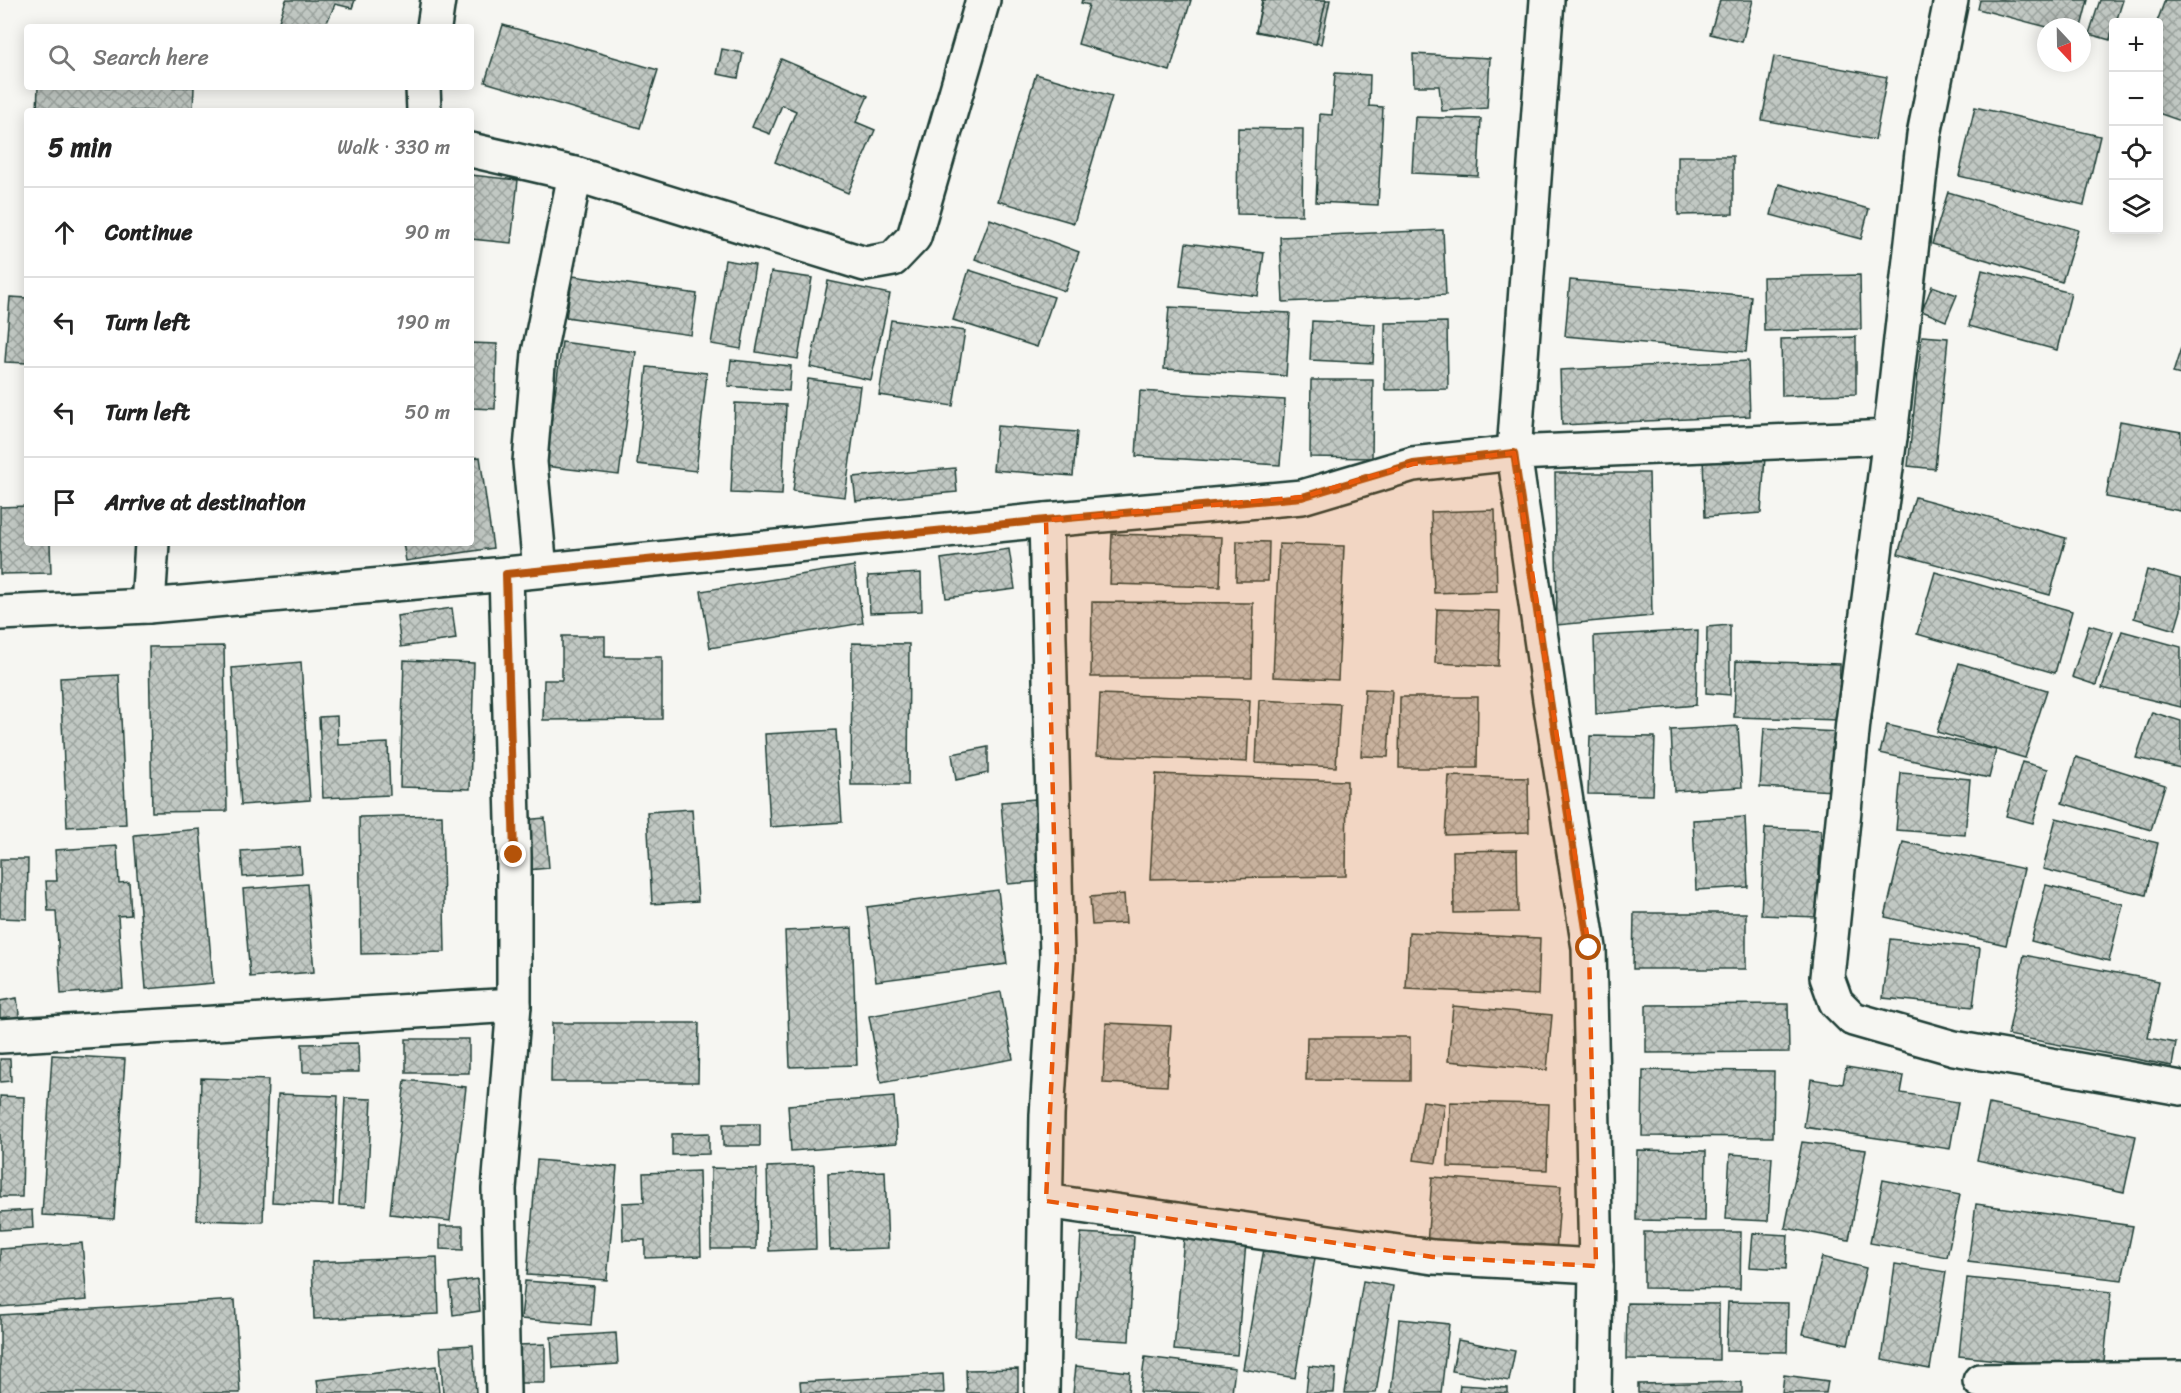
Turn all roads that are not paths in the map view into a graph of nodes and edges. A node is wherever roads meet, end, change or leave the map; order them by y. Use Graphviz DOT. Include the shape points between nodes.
graph roads {
  1 [pos="438,0"];
  2 [pos="983,0"];
  3 [pos="1547,0"];
  4 [pos="1951,0"];
  5 [pos="434,24"];
  6 [pos="423,90"];
  7 [pos="424,108"];
  8 [pos="474,151"];
  9 [pos="575,174"];
  10 [pos="1890,437"];
  11 [pos="1514,453"];
  12 [pos="1046,520"];
  13 [pos="152,546"];
  14 [pos="540,570"];
  15 [pos="506,574"];
  16 [pos="148,606"];
  17 [pos="0,613"];
  18 [pos="514,1005"];
  19 [pos="0,1036"];
  20 [pos="2181,1088"];
  21 [pos="1046,1201"];
  22 [pos="1596,1266"];
  23 [pos="2181,1378"];
  24 [pos="1980,1381"];
  25 [pos="503,1393"];
  26 [pos="1042,1393"];
  27 [pos="1594,1393"];
  1 -- 5 [label="street"];
  2 -- 9 [label="street" via="914,237 893,259 865,264"];
  3 -- 11 [label="street"];
  4 -- 10 [label="street" via="1924,135"];
  6 -- 7 [label="street"];
  8 -- 9 [label="street"];
  9 -- 14 [label="street" via="539,353 533,418 530,462"];
  10 -- 11 [label="street"];
  10 -- 20 [label="street" via="1853,722 1827,977 1836,1002 1853,1019 1954,1048"];
  11 -- 12 [label="street" via="1413,464 1302,497"];
  11 -- 22 [label="street" via="1589,948"];
  12 -- 14 [label="street"];
  12 -- 21 [label="street" via="1057,957"];
  13 -- 16 [label="street"];
  14 -- 15 [label="street"];
  15 -- 16 [label="street"];
  15 -- 18 [label="street"];
  16 -- 17 [label="street"];
  18 -- 19 [label="street"];
  18 -- 25 [label="street" via="500,1189"];
  21 -- 22 [label="street" via="1433,1257"];
  21 -- 26 [label="street"];
  22 -- 27 [label="street"];
  23 -- 24 [label="street"];
}
